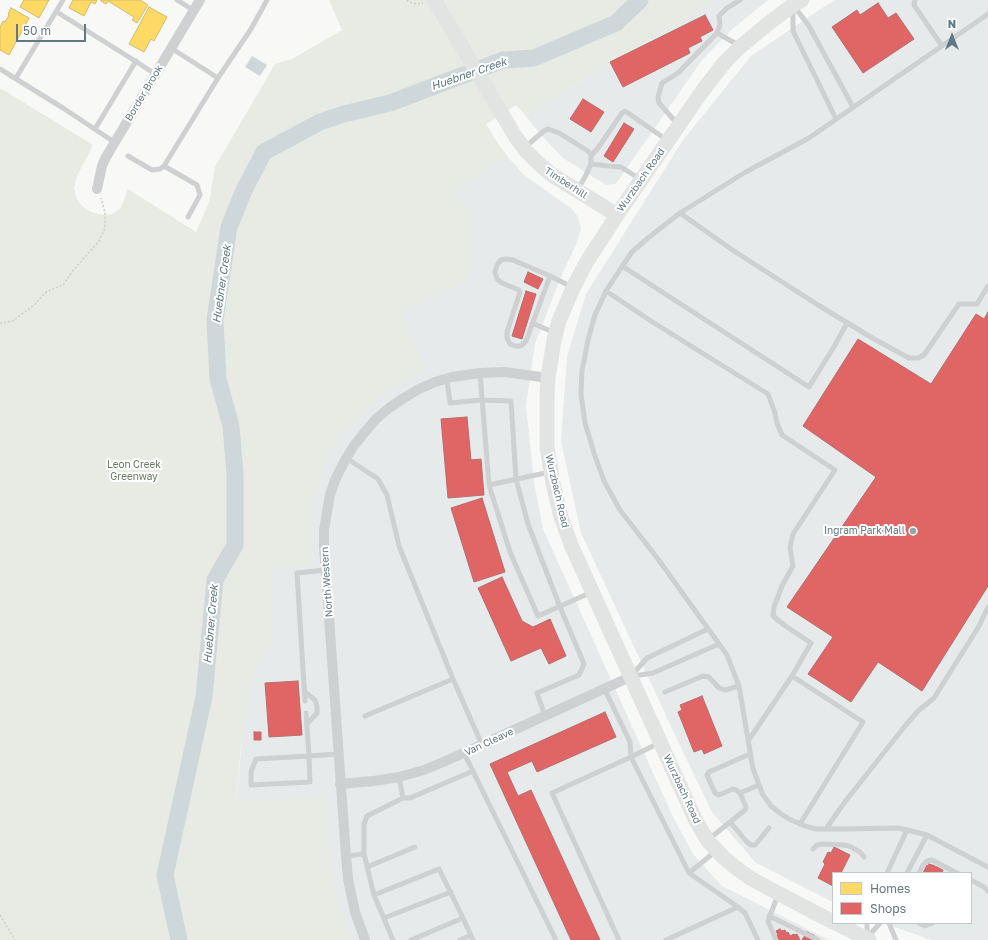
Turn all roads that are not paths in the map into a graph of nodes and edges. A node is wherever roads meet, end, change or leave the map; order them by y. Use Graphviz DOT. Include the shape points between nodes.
graph roads {
  1 [pos="63,0"];
  2 [pos="177,0"];
  3 [pos="200,0"];
  4 [pos="267,0"];
  5 [pos="740,0"];
  6 [pos="914,0"];
  7 [pos="430,1"];
  8 [pos="795,2"];
  9 [pos="193,10"];
  10 [pos="57,12"];
  11 [pos="988,14"];
  12 [pos="717,33"];
  13 [pos="942,46"];
  14 [pos="740,47"];
  15 [pos="171,48"];
  16 [pos="138,62"];
  17 [pos="0,69"];
  18 [pos="155,74"];
  19 [pos="16,78"];
  20 [pos="218,78"];
  21 [pos="853,107"];
  22 [pos="836,119"];
  23 [pos="674,121"];
  24 [pos="96,129"];
  25 [pos="668,140"];
  26 [pos="114,142"];
  27 [pos="524,148"];
  28 [pos="128,156"];
  29 [pos="591,156"];
  30 [pos="591,164"];
  31 [pos="164,166"];
  32 [pos="641,179"];
  33 [pos="97,189"];
  34 [pos="577,190"];
  35 [pos="680,213"];
  36 [pos="617,215"];
  37 [pos="188,217"];
  38 [pos="622,266"];
  39 [pos="550,276"];
  40 [pos="988,286"];
  41 [pos="573,287"];
  42 [pos="606,291"];
  43 [pos="532,323"];
  44 [pos="847,323"];
  45 [pos="556,333"];
  46 [pos="480,372"];
  47 [pos="447,378"];
  48 [pos="548,378"];
  49 [pos="482,400"];
  50 [pos="346,458"];
  51 [pos="551,471"];
  52 [pos="516,479"];
  53 [pos="489,485"];
  54 [pos="326,570"];
  55 [pos="592,592"];
  56 [pos="560,607"];
  57 [pos="988,607"];
  58 [pos="708,629"];
  59 [pos="719,644"];
  60 [pos="792,676"];
  61 [pos="630,677"];
  62 [pos="453,680"];
  63 [pos="739,686"];
  64 [pos="604,688"];
  65 [pos="305,692"];
  66 [pos="665,692"];
  67 [pos="305,701"];
  68 [pos="306,713"];
  69 [pos="365,716"];
  70 [pos="545,716"];
  71 [pos="307,724"];
  72 [pos="748,742"];
  73 [pos="660,743"];
  74 [pos="482,745"];
  75 [pos="464,753"];
  76 [pos="338,754"];
  77 [pos="750,754"];
  78 [pos="309,756"];
  79 [pos="631,757"];
  80 [pos="473,771"];
  81 [pos="399,777"];
  82 [pos="340,784"];
  83 [pos="759,785"];
  84 [pos="740,793"];
  85 [pos="403,798"];
  86 [pos="730,822"];
  87 [pos="800,824"];
  88 [pos="769,828"];
  89 [pos="826,829"];
  90 [pos="907,830"];
  91 [pos="927,835"];
  92 [pos="712,845"];
  93 [pos="415,847"];
  94 [pos="813,849"];
  95 [pos="364,854"];
  96 [pos="346,856"];
  97 [pos="864,857"];
  98 [pos="367,867"];
  99 [pos="988,867"];
  100 [pos="887,872"];
  101 [pos="908,872"];
  102 [pos="920,872"];
  103 [pos="955,872"];
  104 [pos="689,873"];
  105 [pos="972,881"];
  106 [pos="988,891"];
  107 [pos="451,892"];
  108 [pos="778,894"];
  109 [pos="374,895"];
  110 [pos="738,908"];
  111 [pos="769,916"];
  112 [pos="384,918"];
  113 [pos="463,918"];
  114 [pos="831,919"];
  115 [pos="840,924"];
  116 [pos="867,924"];
  117 [pos="879,924"];
  118 [pos="889,924"];
  119 [pos="921,924"];
  120 [pos="931,924"];
  121 [pos="472,937"];
  122 [pos="365,940"];
  123 [pos="393,940"];
  124 [pos="411,940"];
  125 [pos="460,940"];
  126 [pos="556,940"];
  127 [pos="619,940"];
  128 [pos="668,940"];
  129 [pos="758,940"];
  130 [pos="776,940"];
  131 [pos="818,940"];
  132 [pos="867,940"];
  133 [pos="896,940"];
  1 -- 10 [label="lane"];
  2 -- 9 [label="lane"];
  3 -- 9 [label="street, Border Brook"];
  4 -- 20 [label="lane"];
  5 -- 12 [label="lane" via="720,16"];
  6 -- 13 [label="lane" via="914,5"];
  7 -- 27 [label="main road, Timberhill"];
  8 -- 14 [label="main road, Wurzbach Road"];
  8 -- 21 [label="lane"];
  8 -- 22 [label="lane" via="793,31"];
  9 -- 15 [label="street, Border Brook"];
  10 -- 16 [label="lane"];
  10 -- 19 [label="lane"];
  11 -- 13 [label="lane"];
  12 -- 14 [label="lane"];
  12 -- 23 [label="lane" via="678,73 662,84 659,103"];
  13 -- 21 [label="lane"];
  14 -- 25 [label="main road, Wurzbach Road" via="703,90"];
  15 -- 18 [label="street, Border Brook"];
  15 -- 20 [label="lane"];
  16 -- 18 [label="lane"];
  16 -- 24 [label="lane"];
  17 -- 19 [label="lane"];
  18 -- 26 [label="street, Border Brook"];
  19 -- 24 [label="lane"];
  20 -- 31 [label="lane"];
  21 -- 22 [label="lane"];
  22 -- 35 [label="lane" via="809,138 744,173"];
  24 -- 26 [label="lane"];
  25 -- 29 [label="lane" via="625,111"];
  25 -- 32 [label="main road, Wurzbach Road"];
  26 -- 33 [label="street, Border Brook" via="102,166"];
  27 -- 29 [label="lane" via="548,129 588,151"];
  27 -- 34 [label="main road, Timberhill" via="552,175"];
  28 -- 31 [label="lane" via="152,170"];
  29 -- 30 [label="lane"];
  30 -- 32 [label="lane" via="621,167"];
  30 -- 34 [label="lane"];
  31 -- 37 [label="lane" via="197,185 200,195"];
  32 -- 36 [label="main road, Wurzbach Road"];
  34 -- 36 [label="main road, Timberhill"];
  35 -- 38 [label="lane" via="632,252"];
  35 -- 44 [label="lane" via="734,251"];
  36 -- 41 [label="main road, Wurzbach Road"];
  38 -- 42 [label="lane"];
  38 -- 44 [label="lane" via="809,387"];
  39 -- 41 [label="lane"];
  39 -- 43 [label="lane"];
  39 -- 43 [label="lane" via="513,260 502,260 497,265 497,279 520,292 507,332 510,344 521,346 526,341"];
  40 -- 44 [label="lane" via="977,304 959,304 929,349 918,358 909,358"];
  41 -- 45 [label="main road, Wurzbach Road"];
  42 -- 58 [label="lane" via="595,315 582,370 581,394 585,423 594,453 604,481 620,510"];
  42 -- 60 [label="lane" via="768,394 782,435 835,470 793,534 790,547 793,566 774,606 773,616 811,643"];
  43 -- 45 [label="lane"];
  45 -- 48 [label="main road, Wurzbach Road"];
  46 -- 47 [label="street, North Western"];
  46 -- 48 [label="street, North Western" via="505,372"];
  46 -- 49 [label="lane"];
  47 -- 49 [label="lane" via="450,403"];
  47 -- 50 [label="street, North Western" via="419,389 389,408 364,432"];
  48 -- 51 [label="main road, Wurzbach Road" via="547,448"];
  49 -- 52 [label="lane" via="510,401"];
  49 -- 53 [label="lane"];
  50 -- 54 [label="street, North Western" via="330,495 324,530"];
  50 -- 62 [label="lane" via="378,479 387,495 399,546"];
  51 -- 52 [label="lane"];
  51 -- 55 [label="main road, Wurzbach Road" via="561,517"];
  52 -- 53 [label="lane"];
  52 -- 56 [label="lane" via="528,524"];
  53 -- 56 [label="lane" via="510,552 538,616"];
  54 -- 65 [label="lane" via="297,573"];
  54 -- 76 [label="street, North Western"];
  55 -- 56 [label="lane"];
  55 -- 61 [label="main road, Wurzbach Road"];
  56 -- 70 [label="lane" via="584,664 579,675 537,693"];
  57 -- 89 [label="lane" via="934,698 905,726"];
  58 -- 59 [label="lane"];
  58 -- 61 [label="lane" via="647,658"];
  59 -- 61 [label="lane" via="654,673"];
  59 -- 63 [label="lane" via="727,655"];
  60 -- 72 [label="lane"];
  60 -- 87 [label="lane" via="863,722"];
  61 -- 64 [label="street, Van Cleave"];
  61 -- 73 [label="main road, Wurzbach Road"];
  62 -- 69 [label="lane"];
  62 -- 74 [label="lane"];
  63 -- 66 [label="lane" via="725,690 719,688 709,677 703,676"];
  63 -- 72 [label="lane"];
  64 -- 70 [label="street, Van Cleave"];
  64 -- 79 [label="lane" via="630,742"];
  65 -- 67 [label="lane"];
  65 -- 71 [label="lane" via="315,700 317,706 317,713"];
  68 -- 71 [label="lane"];
  70 -- 74 [label="street, Van Cleave"];
  71 -- 78 [label="lane"];
  72 -- 77 [label="lane"];
  73 -- 79 [label="lane"];
  73 -- 92 [label="main road, Wurzbach Road" via="695,819"];
  74 -- 75 [label="street, Van Cleave"];
  75 -- 80 [label="lane"];
  75 -- 81 [label="street, Van Cleave" via="424,770"];
  76 -- 78 [label="lane"];
  76 -- 82 [label="street, North Western"];
  77 -- 83 [label="lane"];
  77 -- 84 [label="lane" via="708,772 707,775 715,793 719,795 736,790"];
  78 -- 78 [label="lane" via="256,759 251,772 251,785 310,782"];
  79 -- 104 [label="lane"];
  79 -- 127 [label="lane" via="552,793"];
  80 -- 85 [label="lane" via="410,798"];
  80 -- 126 [label="lane"];
  81 -- 82 [label="street, Van Cleave"];
  81 -- 85 [label="lane"];
  82 -- 96 [label="street, North Western"];
  83 -- 84 [label="lane"];
  83 -- 87 [label="lane" via="771,806"];
  84 -- 86 [label="lane" via="745,810"];
  85 -- 95 [label="lane" via="367,816 364,824"];
  86 -- 88 [label="lane" via="751,845 755,845"];
  86 -- 92 [label="lane"];
  87 -- 89 [label="lane"];
  89 -- 90 [label="lane"];
  90 -- 91 [label="lane"];
  90 -- 100 [label="lane"];
  91 -- 99 [label="lane"];
  91 -- 101 [label="lane"];
  92 -- 104 [label="lane"];
  92 -- 108 [label="main road, Wurzbach Road" via="750,878"];
  93 -- 98 [label="lane"];
  94 -- 97 [label="lane" via="822,844 843,844 860,852"];
  95 -- 96 [label="lane"];
  95 -- 98 [label="lane"];
  96 -- 122 [label="street, North Western" via="355,912"];
  98 -- 109 [label="lane"];
  102 -- 103 [label="lane" via="926,861 932,860"];
  104 -- 110 [label="lane"];
  105 -- 106 [label="lane"];
  107 -- 109 [label="lane" via="439,869"];
  107 -- 112 [label="lane"];
  107 -- 113 [label="lane"];
  108 -- 111 [label="lane"];
  108 -- 114 [label="main road, Wurzbach Road"];
  109 -- 112 [label="lane"];
  110 -- 128 [label="lane"];
  110 -- 129 [label="lane" via="745,913"];
  111 -- 130 [label="lane" via="768,921"];
  111 -- 131 [label="lane"];
  112 -- 123 [label="lane"];
  113 -- 121 [label="lane"];
  113 -- 124 [label="lane"];
  115 -- 132 [label="main road, Wurzbach Road"];
  116 -- 132 [label="lane"];
  117 -- 132 [label="lane"];
  118 -- 133 [label="lane"];
  119 -- 120 [label="lane"];
  121 -- 125 [label="lane"];
}
